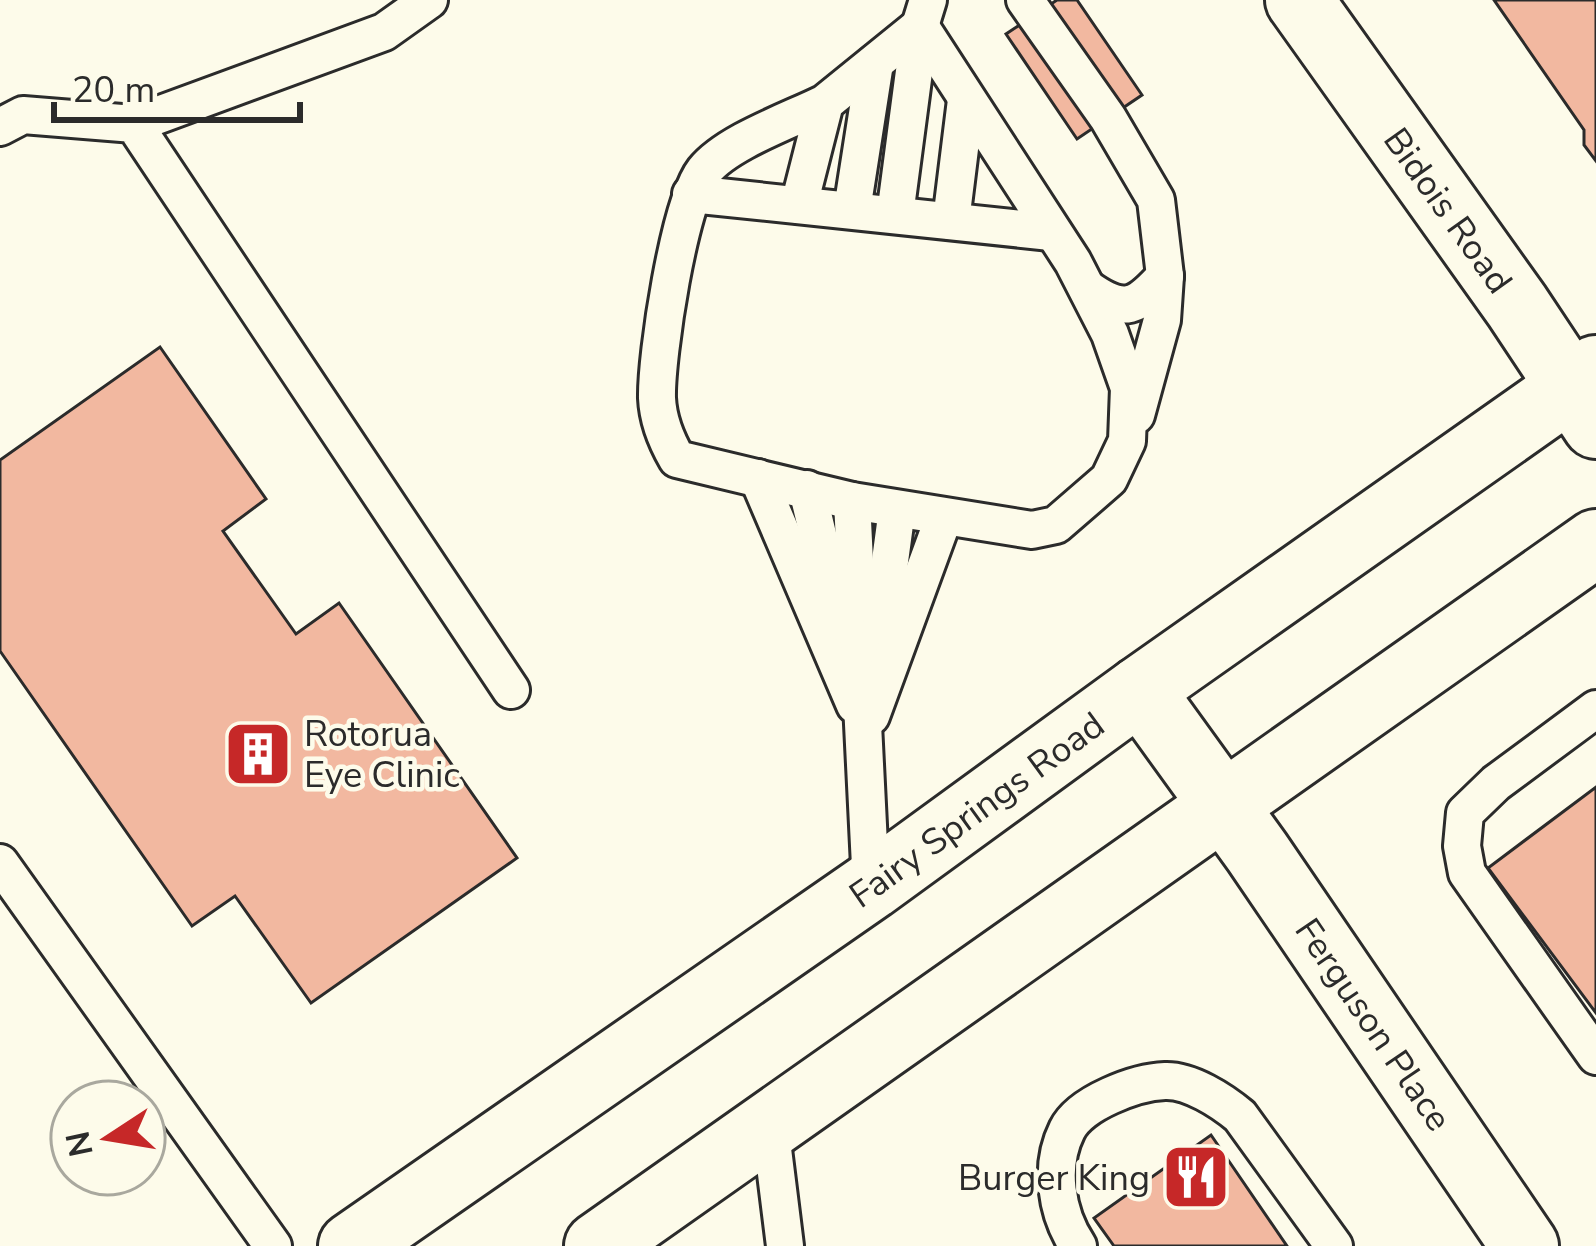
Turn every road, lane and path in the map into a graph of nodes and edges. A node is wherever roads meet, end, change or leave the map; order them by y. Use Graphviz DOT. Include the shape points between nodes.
graph roads {
  1 [pos="429,0"];
  2 [pos="1024,0"];
  3 [pos="1299,0"];
  4 [pos="924,13"];
  5 [pos="875,63"];
  6 [pos="965,100"];
  7 [pos="825,104"];
  8 [pos="134,124"];
  9 [pos="0,127"];
  10 [pos="1005,160"];
  11 [pos="691,194"];
  12 [pos="799,205"];
  13 [pos="852,210"];
  14 [pos="895,215"];
  15 [pos="951,221"];
  16 [pos="997,226"];
  17 [pos="1051,232"];
  18 [pos="1165,276"];
  19 [pos="1088,289"];
  20 [pos="1587,394"];
  21 [pos="1127,441"];
  22 [pos="758,478"];
  23 [pos="806,489"];
  24 [pos="852,501"];
  25 [pos="897,509"];
  26 [pos="944,517"];
  27 [pos="1596,543"];
  28 [pos="511,690"];
  29 [pos="1140,690"];
  30 [pos="1596,709"];
  31 [pos="866,730"];
  32 [pos="1223,805"];
  33 [pos="0,863"];
  34 [pos="871,886"];
  35 [pos="1596,1056"];
  36 [pos="770,1125"];
  37 [pos="273,1246"];
  38 [pos="352,1246"];
  39 [pos="598,1246"];
  40 [pos="785,1246"];
  41 [pos="1078,1246"];
  42 [pos="1334,1246"];
  43 [pos="1525,1246"];
  1 -- 8 [label="lane" via="384,32"];
  2 -- 18 [label="lane" via="1156,200"];
  3 -- 20 [label="main road, Bidois Road"];
  4 -- 5 [label="lane"];
  4 -- 6 [label="lane"];
  4 -- 14 [label="lane"];
  5 -- 7 [label="lane"];
  5 -- 13 [label="lane"];
  6 -- 10 [label="lane"];
  6 -- 15 [label="lane"];
  7 -- 11 [label="lane" via="719,156"];
  7 -- 12 [label="lane"];
  8 -- 9 [label="lane" via="22,115"];
  8 -- 28 [label="lane"];
  10 -- 16 [label="lane"];
  10 -- 17 [label="lane"];
  11 -- 12 [label="lane"];
  11 -- 22 [label="lane" via="657,398 664,437 677,459"];
  12 -- 13 [label="lane"];
  13 -- 14 [label="lane"];
  14 -- 15 [label="lane"];
  15 -- 16 [label="lane"];
  16 -- 17 [label="lane"];
  17 -- 19 [label="lane"];
  18 -- 19 [label="lane" via="1144,300 1125,306"];
  18 -- 21 [label="lane" via="1154,359"];
  19 -- 21 [label="lane" via="1129,388"];
  20 -- 29 [label="main road, Fairy Springs Road"];
  21 -- 26 [label="lane" via="1109,479 1056,525 1032,530"];
  22 -- 23 [label="lane"];
  22 -- 31 [label="lane"];
  23 -- 24 [label="lane"];
  23 -- 31 [label="lane"];
  24 -- 25 [label="lane"];
  24 -- 31 [label="lane"];
  25 -- 26 [label="lane"];
  25 -- 31 [label="lane"];
  26 -- 31 [label="lane"];
  27 -- 32 [label="main road"];
  29 -- 32 [label="main road, Ferguson Place"];
  29 -- 34 [label="main road, Fairy Springs Road"];
  30 -- 35 [label="lane" via="1465,813 1462,846 1467,874"];
  31 -- 34 [label="lane"];
  32 -- 36 [label="main road"];
  32 -- 43 [label="main road, Ferguson Place"];
  33 -- 37 [label="lane"];
  34 -- 38 [label="main road, Fairy Springs Road"];
  36 -- 39 [label="main road"];
  36 -- 40 [label="lane"];
  41 -- 42 [label="lane" via="1054,1182 1068,1126 1112,1092 1168,1080 1220,1099 1240,1116"];
}
